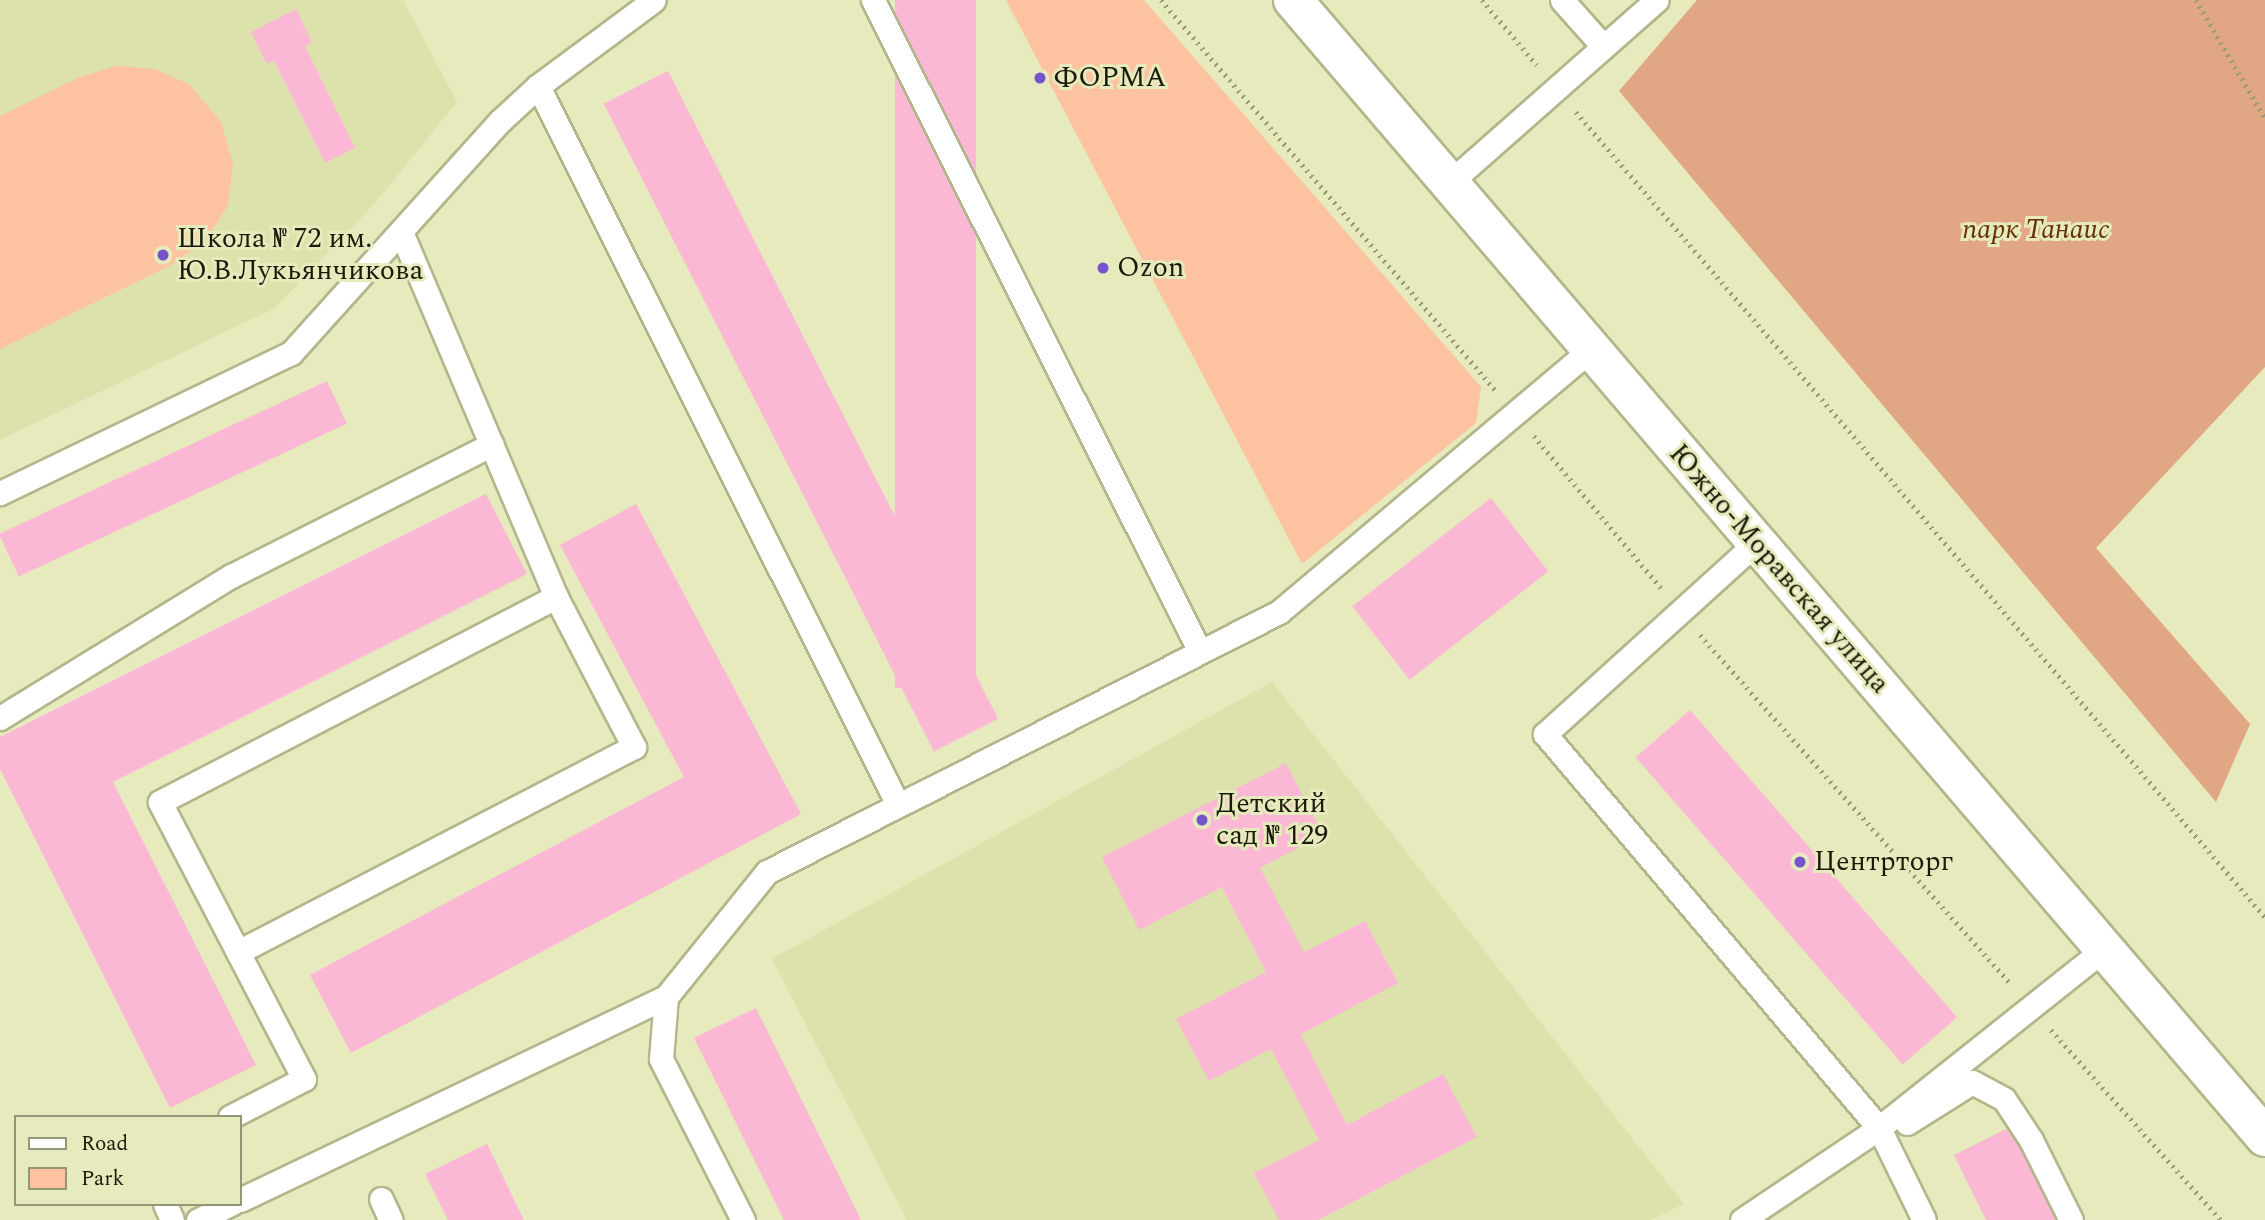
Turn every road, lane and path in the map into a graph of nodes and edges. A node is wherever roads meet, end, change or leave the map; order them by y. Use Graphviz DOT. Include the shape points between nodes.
graph roads {
  1 [pos="654,0"];
  2 [pos="873,0"];
  3 [pos="1293,0"];
  4 [pos="1482,0"];
  5 [pos="1562,0"];
  6 [pos="1657,0"];
  7 [pos="2196,0"];
  8 [pos="1602,46"];
  9 [pos="538,86"];
  10 [pos="1556,88"];
  11 [pos="2265,118"];
  12 [pos="1448,184"];
  13 [pos="401,232"];
  14 [pos="1590,350"];
  15 [pos="492,444"];
  16 [pos="0,493"];
  17 [pos="1757,542"];
  18 [pos="556,597"];
  19 [pos="1200,652"];
  20 [pos="0,718"];
  21 [pos="898,805"];
  22 [pos="2265,917"];
  23 [pos="2104,949"];
  24 [pos="238,952"];
  25 [pos="666,997"];
  26 [pos="234,1115"];
  27 [pos="1881,1133"];
  28 [pos="2265,1137"];
  29 [pos="242,1199"];
  30 [pos="380,1199"];
  31 [pos="227,1206"];
  32 [pos="198,1220"];
  33 [pos="391,1220"];
  34 [pos="743,1220"];
  35 [pos="1742,1220"];
  36 [pos="1924,1220"];
  37 [pos="2071,1220"];
  1 -- 9 [label="lane"];
  2 -- 19 [label="lane"];
  3 -- 12 [label="main road, Южно-Моравская улица"];
  4 -- 10 [label="path"];
  5 -- 8 [label="lane"];
  6 -- 8 [label="lane"];
  7 -- 11 [label="path"];
  8 -- 10 [label="lane"];
  9 -- 13 [label="lane"];
  9 -- 21 [label="lane"];
  10 -- 12 [label="lane"];
  10 -- 22 [label="path"];
  12 -- 14 [label="main road, Южно-Моравская улица"];
  13 -- 15 [label="lane"];
  13 -- 16 [label="lane" via="291,353"];
  14 -- 17 [label="main road, Южно-Моравская улица"];
  14 -- 19 [label="lane" via="1279,612"];
  15 -- 18 [label="lane"];
  15 -- 20 [label="lane" via="231,576"];
  17 -- 23 [label="main road, Южно-Моравская улица"];
  17 -- 27 [label="lane" via="1545,734"];
  18 -- 24 [label="lane" via="634,747"];
  18 -- 24 [label="lane" via="160,802"];
  19 -- 21 [label="lane"];
  21 -- 25 [label="lane" via="767,872"];
  23 -- 27 [label="lane"];
  23 -- 28 [label="main road, Южно-Моравская улица"];
  24 -- 26 [label="lane" via="304,1079"];
  25 -- 29 [label="lane"];
  25 -- 34 [label="lane" via="661,1059"];
  27 -- 35 [label="lane"];
  27 -- 36 [label="lane"];
  27 -- 37 [label="lane" via="1972,1082 2004,1099 2031,1140"];
  30 -- 33 [label="lane"];
  31 -- 32 [label="lane"];
}
